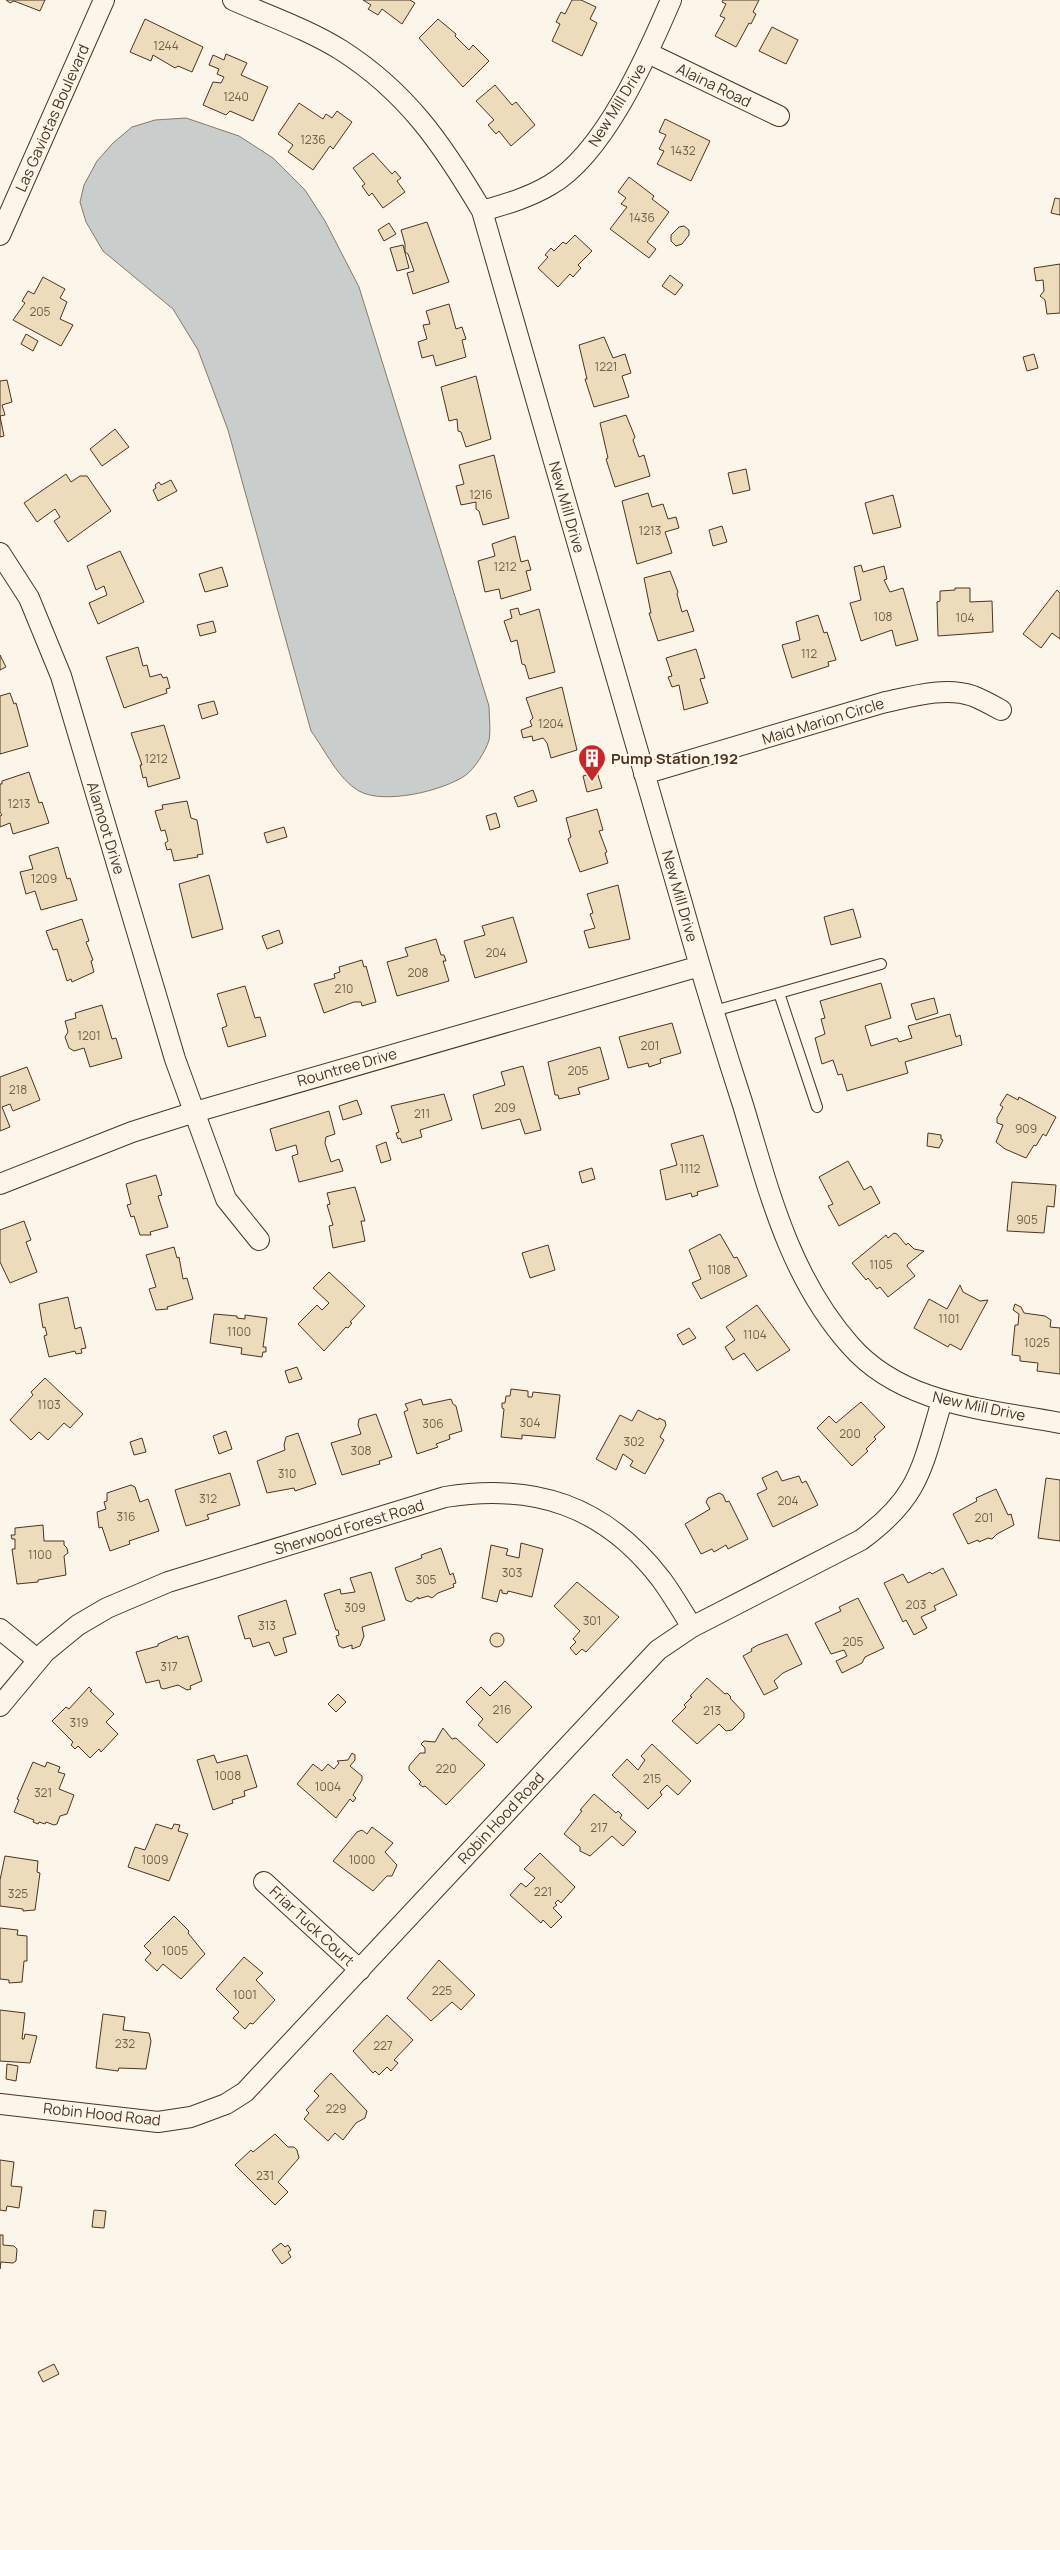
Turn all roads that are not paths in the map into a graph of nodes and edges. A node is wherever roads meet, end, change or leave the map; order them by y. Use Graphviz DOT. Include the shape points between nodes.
graph roads {
  1 [pos="104,0"];
  2 [pos="233,0"];
  3 [pos="671,0"];
  4 [pos="648,54"];
  5 [pos="779,116"];
  6 [pos="482,211"];
  7 [pos="0,236"];
  8 [pos="0,553"];
  9 [pos="1001,710"];
  10 [pos="644,774"];
  11 [pos="881,964"];
  12 [pos="700,966"];
  13 [pos="779,993"];
  14 [pos="714,1011"];
  15 [pos="817,1107"];
  16 [pos="195,1112"];
  17 [pos="0,1184"];
  18 [pos="260,1240"];
  19 [pos="942,1401"];
  20 [pos="1060,1423"];
  21 [pos="692,1627"];
  22 [pos="0,1629"];
  23 [pos="38,1660"];
  24 [pos="1,1703"];
  25 [pos="264,1882"];
  26 [pos="360,1970"];
  27 [pos="0,2104"];
  1 -- 7 [label="street, Las Gaviotas Boulevard"];
  2 -- 6 [label="street, New Mill Drive" via="340,49 380,78 417,114 440,143"];
  3 -- 4 [label="street, New Mill Drive"];
  4 -- 5 [label="street, Alaina Road"];
  4 -- 6 [label="street, New Mill Drive" via="590,149 564,175 519,201"];
  6 -- 10 [label="street, New Mill Drive"];
  8 -- 16 [label="street, Alamoot Drive" via="29,598 59,670 175,1060"];
  9 -- 10 [label="street, Maid Marion Circle" via="972,696 949,692 921,694 882,702"];
  10 -- 12 [label="street, New Mill Drive"];
  11 -- 13 [label="lane"];
  12 -- 14 [label="street, New Mill Drive"];
  12 -- 16 [label="street, Rountree Drive"];
  13 -- 14 [label="lane"];
  13 -- 15 [label="lane"];
  14 -- 19 [label="street, New Mill Drive" via="774,1208 800,1273 851,1347 908,1388"];
  16 -- 17 [label="street, Rountree Drive" via="132,1132"];
  16 -- 18 [label="street, Alamoot Drive" via="226,1200"];
  19 -- 20 [label="street, New Mill Drive"];
  19 -- 21 [label="street, Robin Hood Road" via="918,1479 902,1504 882,1524 861,1540"];
  21 -- 23 [label="street, Sherwood Forest Road" via="660,1578 619,1536 588,1515 555,1501 518,1493 481,1491 445,1496 168,1582 107,1608 78,1626"];
  21 -- 26 [label="street, Robin Hood Road" via="658,1650"];
  22 -- 23 [label="street"];
  23 -- 24 [label="street, Sherwood Forest Road"];
  25 -- 26 [label="street, Friar Tuck Court"];
  26 -- 27 [label="street, Robin Hood Road" via="245,2092 226,2104 191,2117 158,2122"];
}
